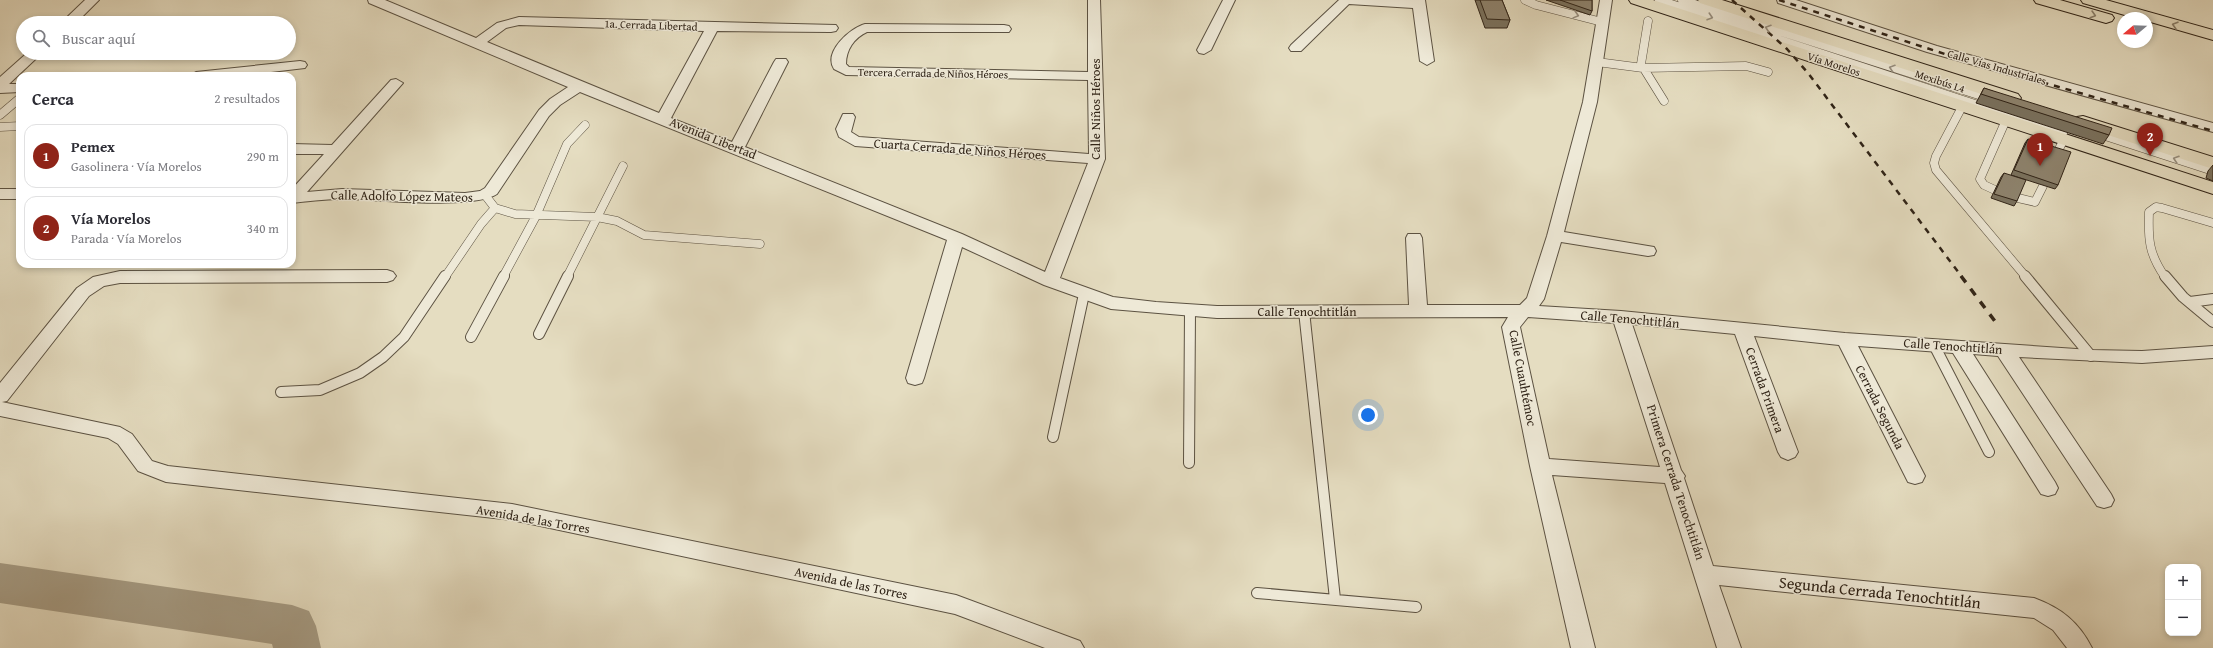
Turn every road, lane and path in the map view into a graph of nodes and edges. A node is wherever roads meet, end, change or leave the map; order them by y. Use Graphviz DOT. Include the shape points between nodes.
graph roads {
  1 [pos="93,0"];
  2 [pos="374,0"];
  3 [pos="1094,0"];
  4 [pos="1229,0"];
  5 [pos="1347,0"];
  6 [pos="1525,0"];
  7 [pos="1606,0"];
  8 [pos="1637,0"];
  9 [pos="1659,0"];
  10 [pos="1682,0"];
  11 [pos="1706,0"];
  12 [pos="1783,0"];
  13 [pos="2042,0"];
  14 [pos="2089,0"];
  15 [pos="1420,2"];
  16 [pos="398,4"];
  17 [pos="76,16"];
  18 [pos="1648,21"];
  19 [pos="2117,21"];
  20 [pos="1602,22"];
  21 [pos="713,27"];
  22 [pos="831,28"];
  23 [pos="1004,29"];
  24 [pos="2153,32"];
  25 [pos="2213,35"];
  26 [pos="478,43"];
  27 [pos="1296,48"];
  28 [pos="2213,49"];
  29 [pos="1204,50"];
  30 [pos="27,60"];
  31 [pos="1427,60"];
  32 [pos="781,62"];
  33 [pos="1596,62"];
  34 [pos="300,65"];
  35 [pos="1643,68"];
  36 [pos="233,72"];
  37 [pos="1768,72"];
  38 [pos="1096,76"];
  39 [pos="396,83"];
  40 [pos="0,85"];
  41 [pos="579,86"];
  42 [pos="16,88"];
  43 [pos="0,89"];
  44 [pos="1664,100"];
  45 [pos="16,101"];
  46 [pos="1963,105"];
  47 [pos="2013,109"];
  48 [pos="0,115"];
  49 [pos="848,117"];
  50 [pos="663,118"];
  51 [pos="2073,122"];
  52 [pos="585,125"];
  53 [pos="16,126"];
  54 [pos="0,127"];
  55 [pos="2213,128"];
  56 [pos="737,148"];
  57 [pos="296,149"];
  58 [pos="336,150"];
  59 [pos="1097,159"];
  60 [pos="2213,163"];
  61 [pos="623,166"];
  62 [pos="2213,171"];
  63 [pos="2213,183"];
  64 [pos="2043,186"];
  65 [pos="2213,188"];
  66 [pos="1995,190"];
  67 [pos="16,194"];
  68 [pos="1,195"];
  69 [pos="296,195"];
  70 [pos="296,198"];
  71 [pos="2018,198"];
  72 [pos="490,202"];
  73 [pos="536,216"];
  74 [pos="597,217"];
  75 [pos="2213,223"];
  76 [pos="1555,236"];
  77 [pos="956,238"];
  78 [pos="1414,238"];
  79 [pos="760,244"];
  80 [pos="1648,252"];
  81 [pos="387,276"];
  82 [pos="1050,281"];
  83 [pos="1084,294"];
  84 [pos="2213,299"];
  85 [pos="2190,302"];
  86 [pos="1190,311"];
  87 [pos="1304,311"];
  88 [pos="1418,311"];
  89 [pos="1524,311"];
  90 [pos="1622,317"];
  91 [pos="2213,322"];
  92 [pos="1742,329"];
  93 [pos="539,334"];
  94 [pos="471,337"];
  95 [pos="1845,339"];
  96 [pos="1934,345"];
  97 [pos="1959,346"];
  98 [pos="2004,350"];
  99 [pos="2213,352"];
  100 [pos="2091,356"];
  101 [pos="915,378"];
  102 [pos="281,392"];
  103 [pos="0,396"];
  104 [pos="0,409"];
  105 [pos="1053,437"];
  106 [pos="1788,452"];
  107 [pos="1989,452"];
  108 [pos="1189,464"];
  109 [pos="1540,466"];
  110 [pos="1675,476"];
  111 [pos="1915,476"];
  112 [pos="2048,488"];
  113 [pos="2104,500"];
  114 [pos="1706,574"];
  115 [pos="1257,593"];
  116 [pos="1335,599"];
  117 [pos="1416,606"];
  118 [pos="1072,648"];
  119 [pos="1583,648"];
  120 [pos="1730,648"];
  121 [pos="2080,648"];
  1 -- 17 [label="street"];
  2 -- 16 [label="street, Avenida Libertad"];
  3 -- 38 [label="street, Calle Niños Héroes"];
  4 -- 29 [label="street"];
  5 -- 15 [label="street"];
  5 -- 27 [label="street"];
  6 -- 20 [label="lane, one-way"];
  7 -- 20 [label="street, Calle Cuauhtémoc"];
  8 -- 46 [label="main road, Vía Morelos"];
  9 -- 63 [label="lane, Mexibús L4, one-way"];
  47 -- 10 [label="lane, Mexibús L4, one-way"];
  11 -- 47 [label="main road, Vía Morelos"];
  12 -- 55 [label="street, Calle Vías Industriales" via="1932,49"];
  13 -- 19 [label="main road, one-way"];
  25 -- 14 [label="main road, one-way"];
  15 -- 31 [label="street"];
  16 -- 26 [label="street, Avenida Libertad"];
  18 -- 35 [label="lane" via="1641,64"];
  20 -- 33 [label="street, Calle Cuauhtémoc"];
  21 -- 22 [label="street, 1a. Cerrada Libertad"];
  21 -- 26 [label="street, 1a. Cerrada Libertad" via="519,21 498,26"];
  21 -- 50 [label="street"];
  23 -- 38 [label="street, Tercera Cerrada de Niños Héroes" via="865,28 847,39 838,61 839,66 852,71"];
  24 -- 28 [label="main road"];
  26 -- 41 [label="street, Avenida Libertad"];
  30 -- 40 [label="street"];
  32 -- 56 [label="street"];
  33 -- 35 [label="lane"];
  33 -- 76 [label="street, Calle Cuauhtémoc" via="1590,102"];
  34 -- 36 [label="street"];
  35 -- 37 [label="lane" via="1746,66"];
  35 -- 44 [label="lane"];
  38 -- 59 [label="street, Calle Niños Héroes"];
  39 -- 58 [label="street"];
  41 -- 50 [label="street, Avenida Libertad"];
  41 -- 72 [label="street, Calle Adolfo López Mateos" via="544,113 496,185"];
  42 -- 43 [label="street"];
  45 -- 48 [label="lane"];
  46 -- 47 [label="main road, Vía Morelos"];
  46 -- 100 [label="lane" via="1936,156 1936,170"];
  47 -- 65 [label="main road, Vía Morelos" via="2060,146"];
  47 -- 66 [label="lane" via="1980,179 1984,185"];
  49 -- 59 [label="street, Cuarta Cerrada de Niños Héroes" via="843,129 844,134 855,141"];
  50 -- 56 [label="street, Avenida Libertad"];
  51 -- 60 [label="main road"];
  62 -- 51 [label="lane, one-way"];
  52 -- 73 [label="lane" via="567,144"];
  53 -- 54 [label="lane"];
  56 -- 77 [label="street, Avenida Libertad"];
  57 -- 58 [label="street"];
  58 -- 69 [label="street"];
  59 -- 82 [label="street, Calle Niños Héroes"];
  61 -- 74 [label="lane"];
  64 -- 71 [label="lane" via="2037,201"];
  67 -- 68 [label="street"];
  70 -- 72 [label="street, Calle Adolfo López Mateos" via="342,194 465,198"];
  72 -- 73 [label="lane" via="515,214"];
  72 -- 102 [label="lane" via="481,224 404,337 383,357 360,373 333,386 320,390"];
  73 -- 74 [label="lane"];
  73 -- 94 [label="lane"];
  74 -- 79 [label="lane" via="617,222 644,234"];
  74 -- 93 [label="lane"];
  75 -- 85 [label="lane" via="2162,208 2156,207 2149,212 2149,242 2158,266 2165,277"];
  76 -- 80 [label="street"];
  76 -- 89 [label="street, Calle Cuauhtémoc" via="1535,299"];
  77 -- 82 [label="street, Avenida Libertad"];
  77 -- 101 [label="street"];
  78 -- 88 [label="street"];
  81 -- 103 [label="street" via="108,278 83,292"];
  82 -- 83 [label="street, Calle Tenochtitlán"];
  83 -- 86 [label="street, Calle Tenochtitlán" via="1129,306"];
  83 -- 105 [label="lane"];
  84 -- 85 [label="lane"];
  85 -- 91 [label="lane"];
  86 -- 87 [label="street, Calle Tenochtitlán"];
  86 -- 108 [label="lane"];
  87 -- 88 [label="street, Calle Tenochtitlán"];
  87 -- 116 [label="lane"];
  88 -- 89 [label="street, Calle Tenochtitlán"];
  89 -- 90 [label="street, Calle Tenochtitlán"];
  89 -- 109 [label="street, Calle Cuauhtémoc" via="1514,319 1511,327"];
  90 -- 92 [label="street, Calle Tenochtitlán"];
  90 -- 110 [label="street, Primera Cerrada Tenochtitlán"];
  92 -- 95 [label="street, Calle Tenochtitlán"];
  92 -- 106 [label="street, Cerrada Primera"];
  95 -- 96 [label="street, Calle Tenochtitlán"];
  95 -- 111 [label="street, Cerrada Segunda"];
  96 -- 97 [label="street, Calle Tenochtitlán"];
  96 -- 107 [label="lane"];
  97 -- 98 [label="street, Calle Tenochtitlán"];
  97 -- 112 [label="street"];
  98 -- 100 [label="street, Calle Tenochtitlán"];
  98 -- 113 [label="street"];
  99 -- 100 [label="street, Calle Tenochtitlán" via="2149,357"];
  104 -- 118 [label="street, Avenida de las Torres" via="113,432 124,439 145,466 166,474 512,512 956,605"];
  109 -- 110 [label="street"];
  109 -- 119 [label="street, Calle Cuauhtémoc"];
  110 -- 114 [label="street, Primera Cerrada Tenochtitlán"];
  114 -- 120 [label="street, Primera Cerrada Tenochtitlán"];
  114 -- 121 [label="street, Segunda Cerrada Tenochtitlán" via="2034,608 2052,615 2070,631"];
  115 -- 116 [label="lane"];
  116 -- 117 [label="lane"];
}
